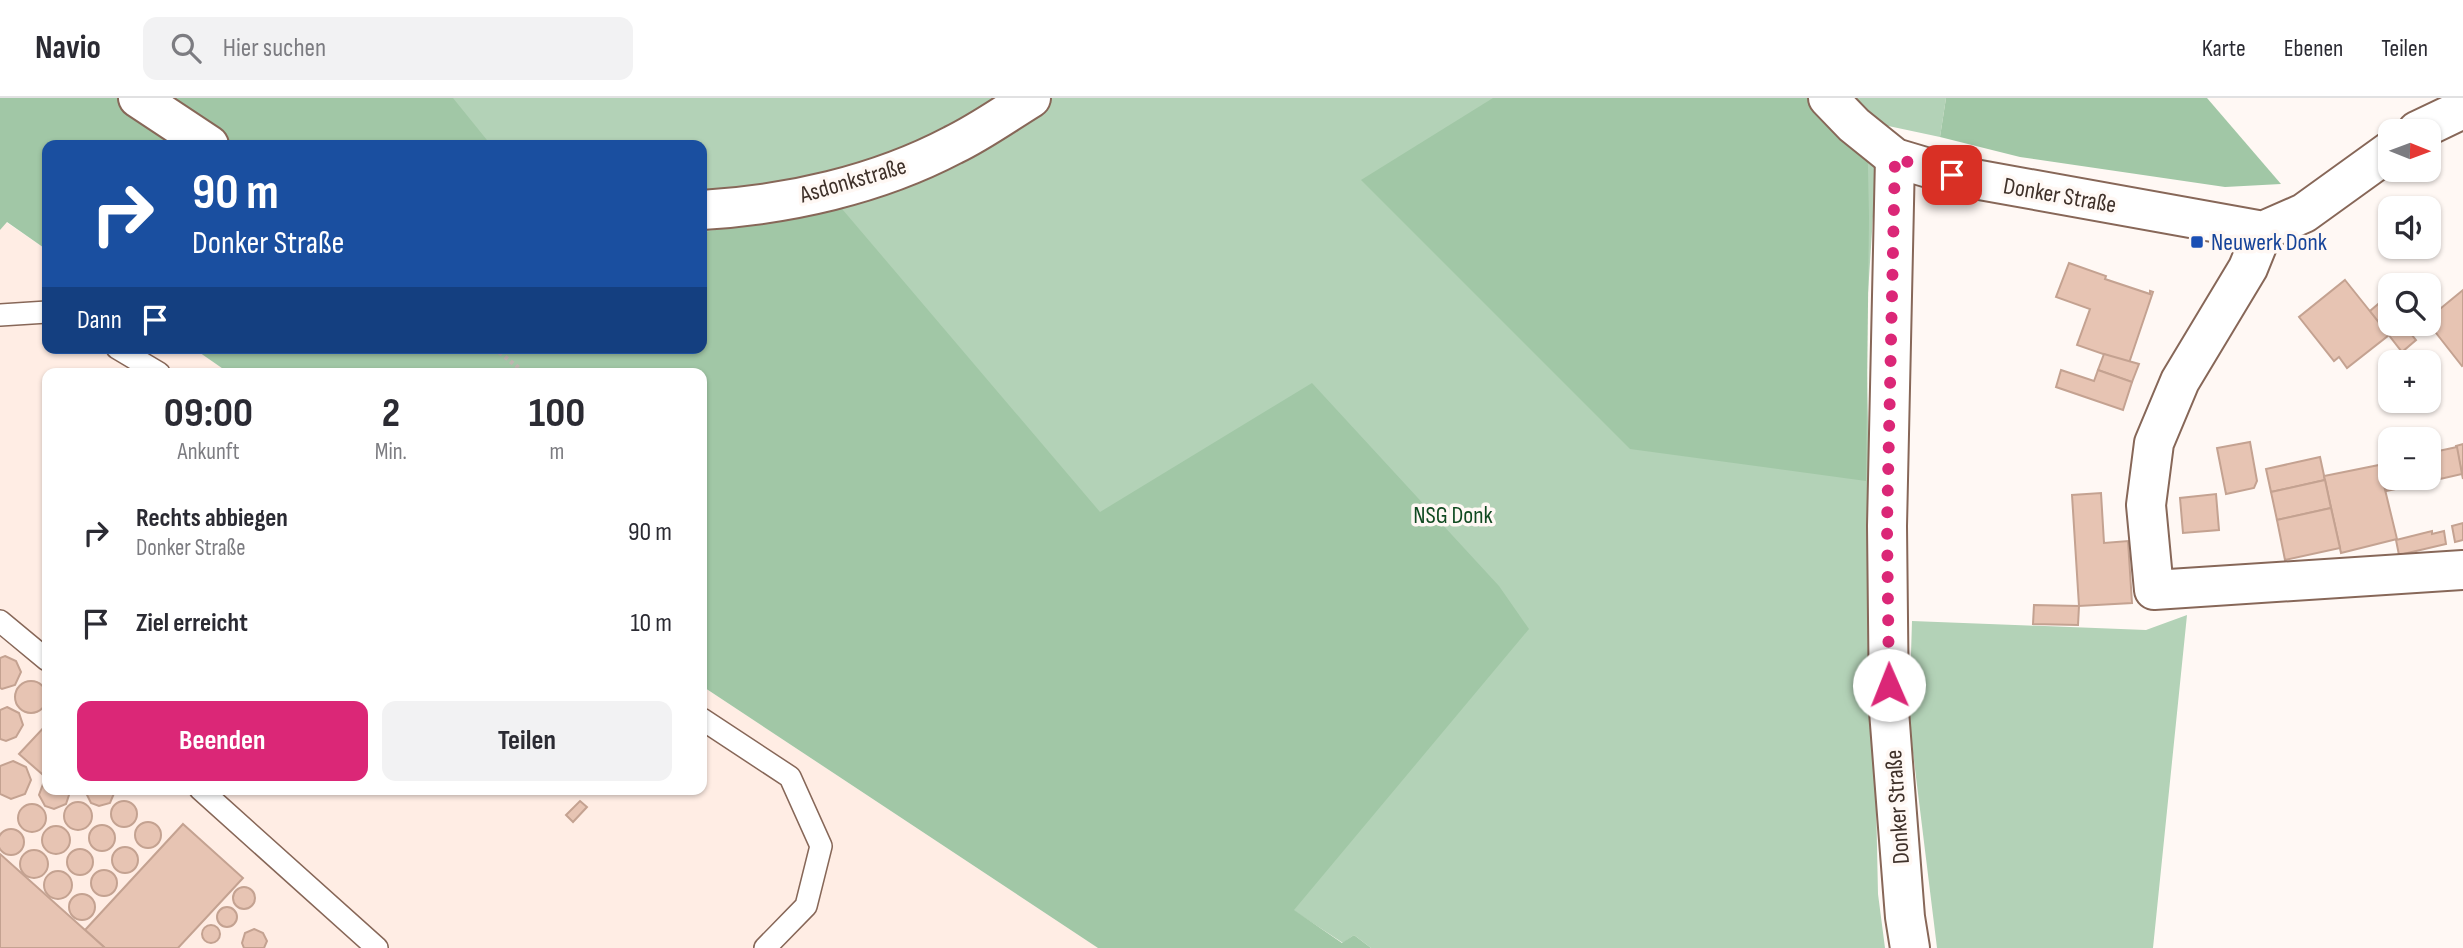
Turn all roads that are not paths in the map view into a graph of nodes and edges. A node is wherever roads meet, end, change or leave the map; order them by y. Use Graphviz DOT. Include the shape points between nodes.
graph roads {
  1 [pos="138,98"];
  2 [pos="1031,98"];
  3 [pos="1828,98"];
  4 [pos="2463,109"];
  5 [pos="2441,120"];
  6 [pos="201,140"];
  7 [pos="1895,158"];
  8 [pos="2378,159"];
  9 [pos="707,209"];
  10 [pos="2263,231"];
  11 [pos="42,312"];
  12 [pos="0,315"];
  13 [pos="127,354"];
  14 [pos="151,368"];
  15 [pos="2463,570"];
  16 [pos="0,621"];
  17 [pos="42,656"];
  18 [pos="707,722"];
  19 [pos="207,795"];
  20 [pos="377,948"];
  21 [pos="765,948"];
  22 [pos="1910,948"];
  1 -- 6 [label="street"];
  2 -- 9 [label="street, Asdonkstraße" via="953,145 882,177 800,197"];
  3 -- 7 [label="street"];
  4 -- 5 [label="street"];
  7 -- 10 [label="street, Donker Straße" via="1952,175"];
  7 -- 22 [label="street, Donker Straße" via="1887,526 1889,711"];
  8 -- 10 [label="street" via="2304,213"];
  10 -- 15 [label="street" via="2248,268 2180,381 2154,443 2146,505 2154,590"];
  11 -- 12 [label="lane"];
  13 -- 14 [label="lane"];
  16 -- 17 [label="lane"];
  18 -- 21 [label="lane" via="790,777 821,846 806,905"];
  19 -- 20 [label="lane"];
}
